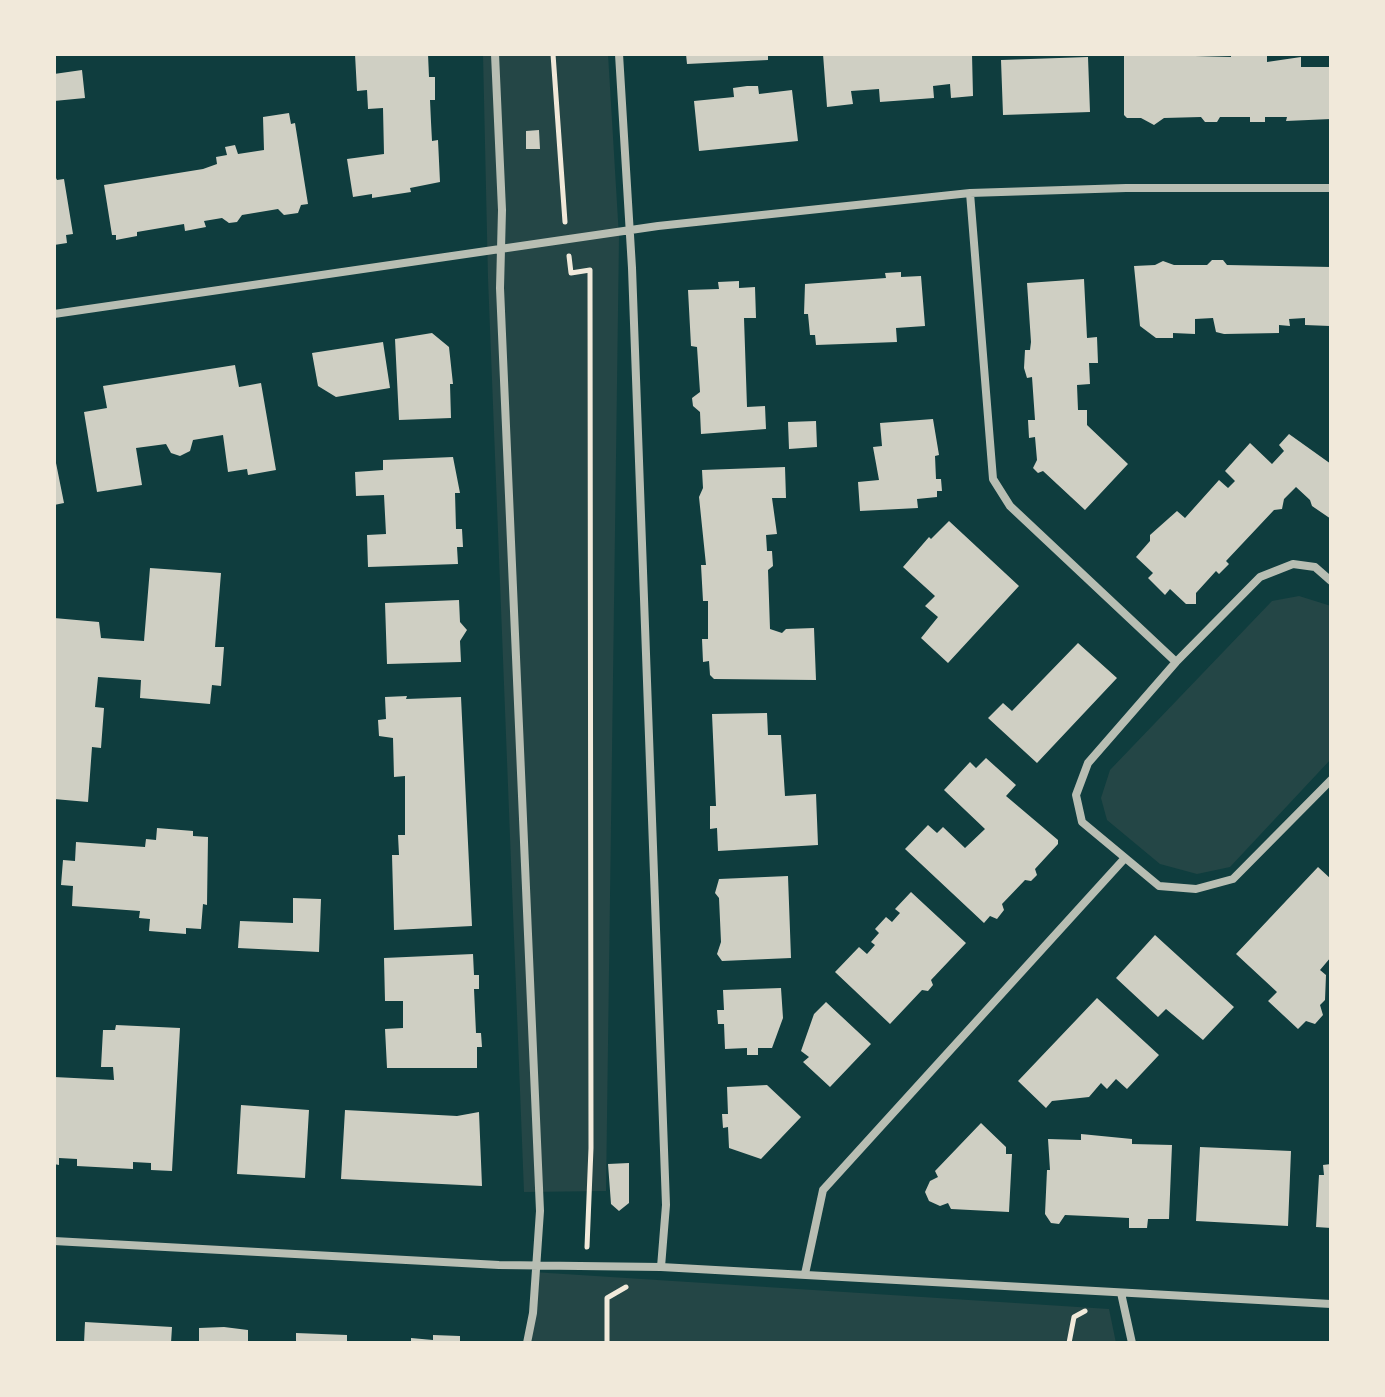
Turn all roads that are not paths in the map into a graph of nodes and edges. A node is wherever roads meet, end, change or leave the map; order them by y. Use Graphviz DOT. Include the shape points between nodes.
graph roads {
  1 [pos="495,54"];
  2 [pos="619,54"];
  3 [pos="1331,188"];
  4 [pos="970,193"];
  5 [pos="629,230"];
  6 [pos="502,247"];
  7 [pos="54,314"];
  8 [pos="1331,581"];
  9 [pos="1176,662"];
  10 [pos="1331,780"];
  11 [pos="1125,858"];
  12 [pos="54,1241"];
  13 [pos="538,1264"];
  14 [pos="661,1267"];
  15 [pos="805,1274"];
  16 [pos="1121,1293"];
  17 [pos="1331,1304"];
  18 [pos="527,1343"];
  19 [pos="1132,1343"];
  1 -- 6 [label="street"];
  2 -- 5 [label="street"];
  3 -- 4 [label="street"];
  4 -- 5 [label="street"];
  4 -- 9 [label="street" via="993,479 1010,506"];
  5 -- 6 [label="street"];
  5 -- 14 [label="street" via="666,1190"];
  6 -- 7 [label="street"];
  6 -- 13 [label="street" via="500,304 540,1211"];
  8 -- 9 [label="street" via="1315,567 1293,564 1260,577"];
  9 -- 11 [label="street" via="1088,763 1076,795 1082,822"];
  10 -- 11 [label="street" via="1233,879 1196,889 1159,886"];
  11 -- 15 [label="street" via="823,1190"];
  12 -- 13 [label="street"];
  13 -- 14 [label="street"];
  13 -- 18 [label="street"];
  14 -- 15 [label="street"];
  15 -- 16 [label="street"];
  16 -- 17 [label="street"];
  16 -- 19 [label="street"];
}
